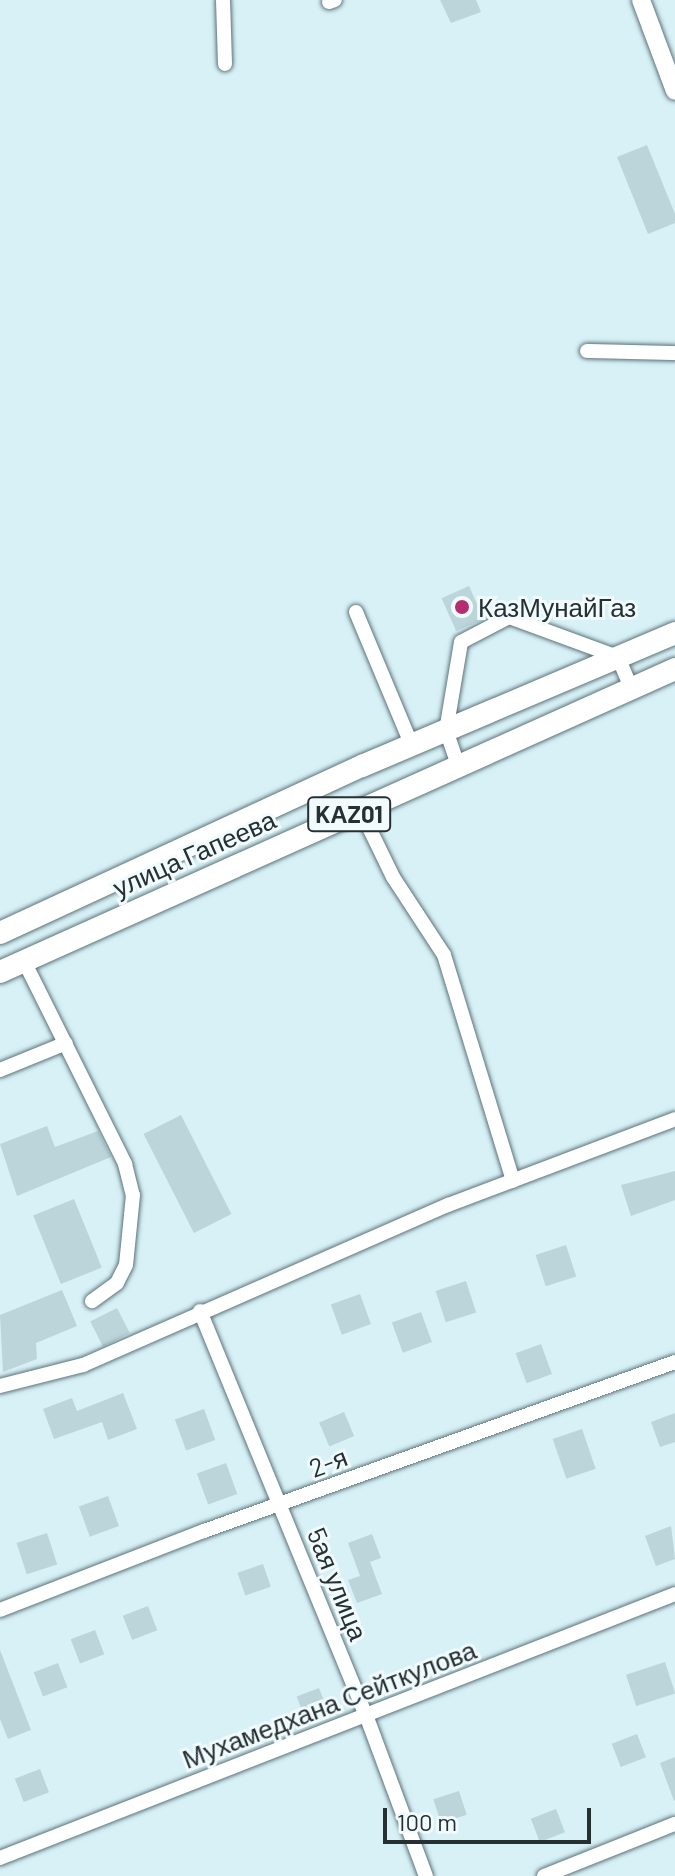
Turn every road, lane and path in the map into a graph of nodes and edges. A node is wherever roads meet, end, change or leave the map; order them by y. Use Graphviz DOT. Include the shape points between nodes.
graph roads {
  1 [pos="223,0"];
  2 [pos="641,0"];
  3 [pos="225,64"];
  4 [pos="675,91"];
  5 [pos="587,351"];
  6 [pos="675,353"];
  7 [pos="356,612"];
  8 [pos="675,633"];
  9 [pos="618,657"];
  10 [pos="675,669"];
  11 [pos="631,688"];
  12 [pos="446,731"];
  13 [pos="412,746"];
  14 [pos="458,765"];
  15 [pos="360,809"];
  16 [pos="0,933"];
  17 [pos="24,961"];
  18 [pos="0,972"];
  19 [pos="66,1043"];
  20 [pos="0,1070"];
  21 [pos="675,1119"];
  22 [pos="513,1181"];
  23 [pos="92,1301"];
  24 [pos="200,1311"];
  25 [pos="675,1362"];
  26 [pos="0,1386"];
  27 [pos="280,1506"];
  28 [pos="675,1594"];
  29 [pos="0,1610"];
  30 [pos="366,1715"];
  31 [pos="675,1824"];
  32 [pos="0,1858"];
  33 [pos="426,1876"];
  34 [pos="544,1876"];
  1 -- 3 [label="street"];
  2 -- 4 [label="main road"];
  5 -- 6 [label="street"];
  7 -- 13 [label="street"];
  8 -- 9 [label="highway, улица Гапеева / KАZ01"];
  9 -- 11 [label="street"];
  9 -- 12 [label="highway, улица Гапеева / KАZ01"];
  9 -- 12 [label="street" via="509,617 461,642"];
  10 -- 11 [label="highway, улица Гапеева / KАZ01"];
  11 -- 14 [label="highway, улица Гапеева / KАZ01"];
  12 -- 13 [label="highway, улица Гапеева / KАZ01"];
  12 -- 14 [label="street"];
  13 -- 16 [label="highway, улица Гапеева / KАZ01"];
  14 -- 15 [label="highway, улица Гапеева / KАZ01"];
  15 -- 17 [label="highway, улица Гапеева / KАZ01"];
  15 -- 22 [label="street" via="393,877 444,955"];
  17 -- 18 [label="highway, улица Гапеева / KАZ01"];
  17 -- 19 [label="street"];
  19 -- 20 [label="street"];
  19 -- 23 [label="street" via="125,1164 133,1195 126,1265 117,1283"];
  21 -- 22 [label="street"];
  22 -- 24 [label="street"];
  24 -- 26 [label="street" via="83,1365"];
  24 -- 27 [label="street, 5ая улица"];
  25 -- 27 [label="street, 2-я"];
  27 -- 29 [label="street, 2-я"];
  27 -- 30 [label="street, 5ая улица"];
  28 -- 30 [label="street, Мухамедхана Сейткулова"];
  30 -- 32 [label="street, Мухамедхана Сейткулова"];
  30 -- 33 [label="street, 5ая улица"];
  31 -- 34 [label="street"];
}
